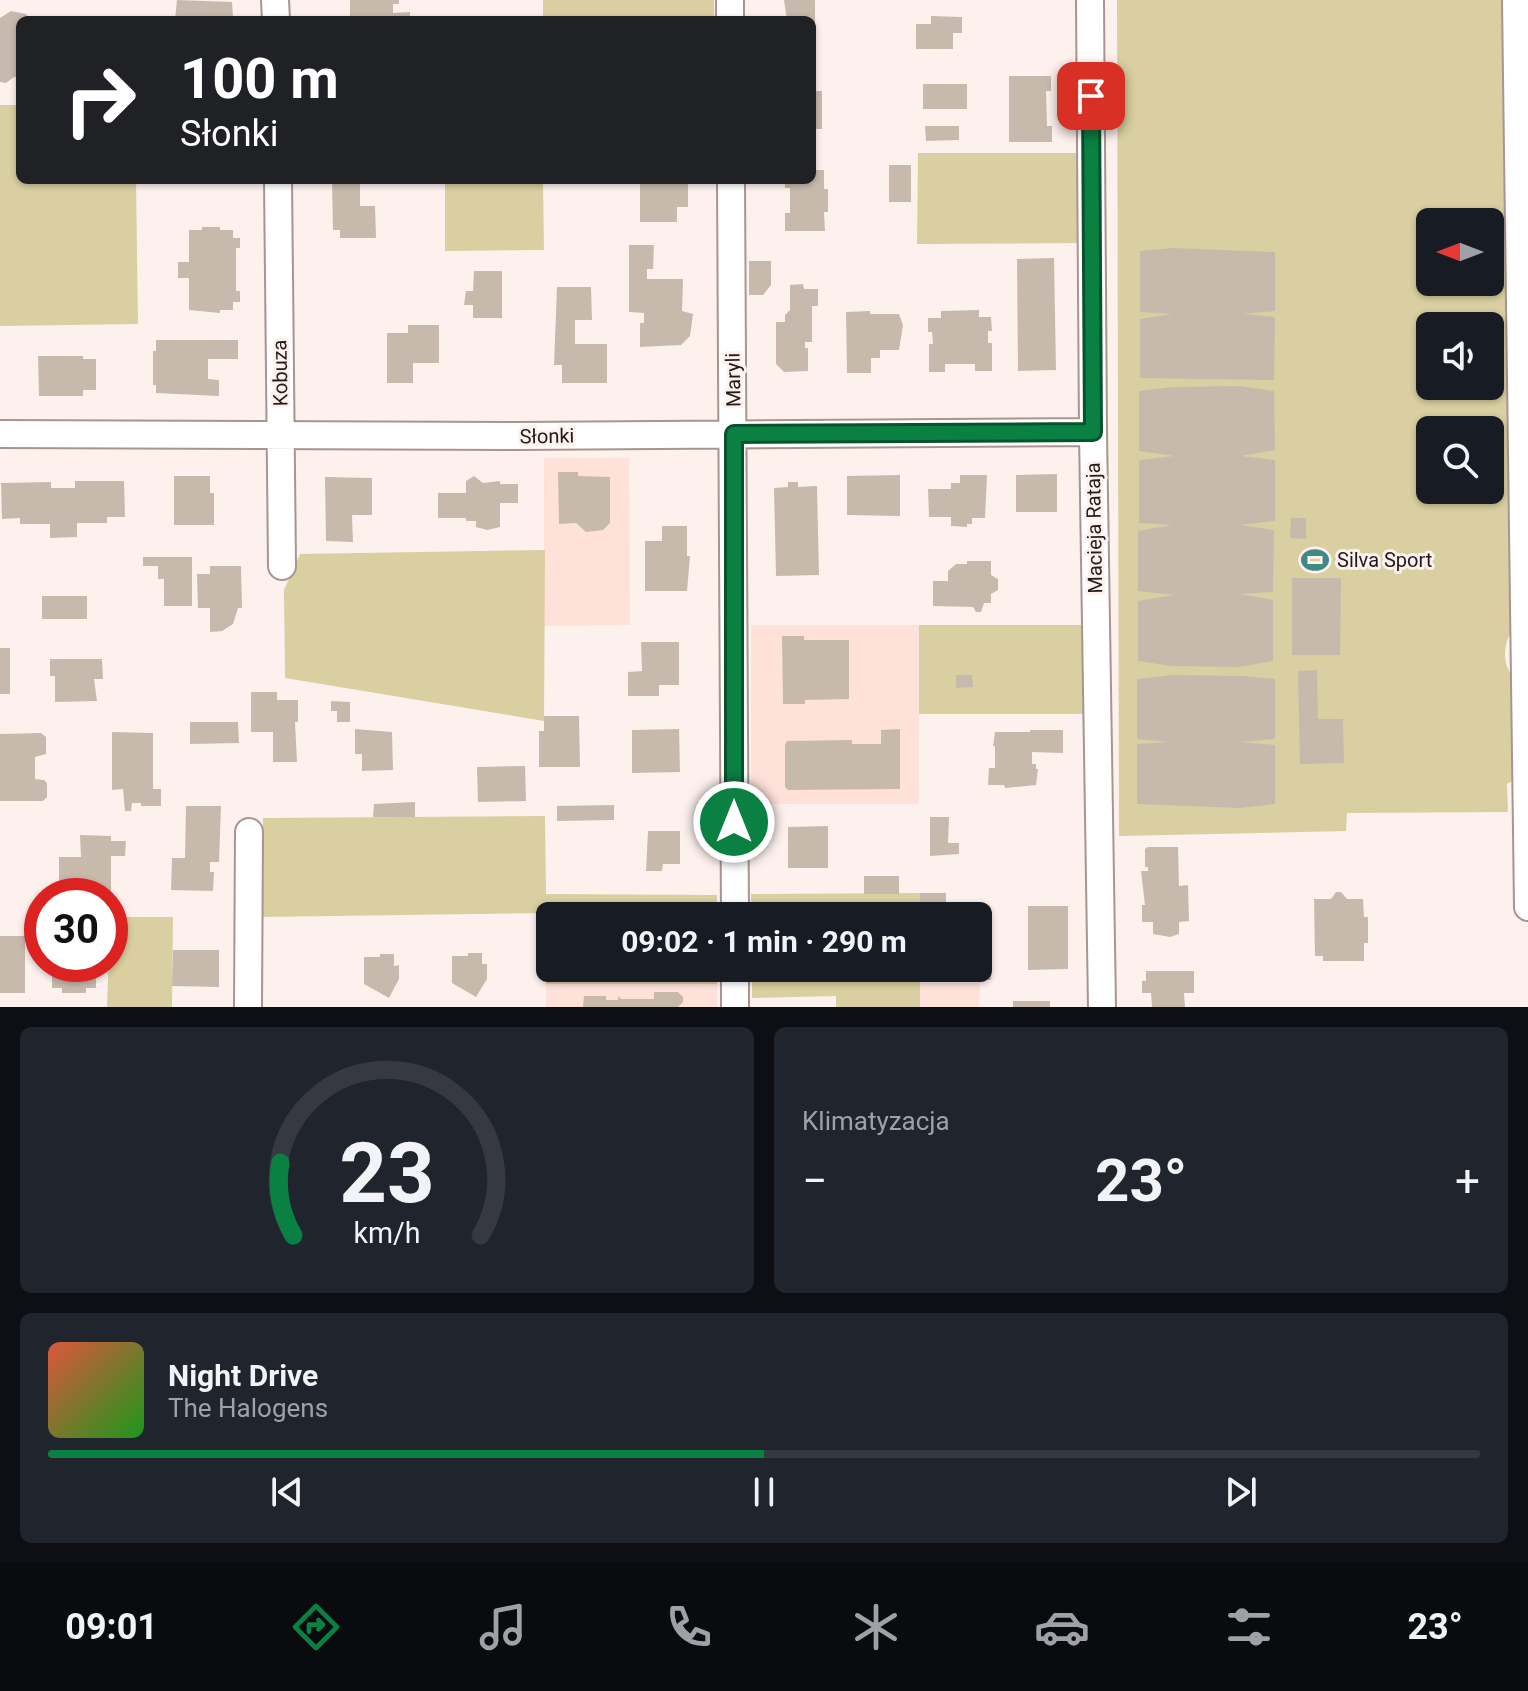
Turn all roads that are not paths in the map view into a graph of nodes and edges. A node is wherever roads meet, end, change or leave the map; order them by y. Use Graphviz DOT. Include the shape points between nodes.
graph roads {
  1 [pos="1090,0"];
  2 [pos="1516,0"];
  3 [pos="278,184"];
  4 [pos="731,184"];
  5 [pos="1093,432"];
  6 [pos="0,434"];
  7 [pos="734,434"];
  8 [pos="281,436"];
  9 [pos="282,566"];
  10 [pos="249,832"];
  11 [pos="735,902"];
  12 [pos="1528,907"];
  13 [pos="735,982"];
  14 [pos="248,1007"];
  15 [pos="735,1007"];
  16 [pos="1102,1007"];
  1 -- 5 [label="street, Macieja Rataja"];
  2 -- 12 [label="street"];
  3 -- 8 [label="street, Kobuza"];
  4 -- 7 [label="street, Maryli"];
  5 -- 7 [label="street, Słonki"];
  5 -- 16 [label="street, Macieja Rataja"];
  6 -- 8 [label="street, Słonki"];
  7 -- 8 [label="street, Słonki"];
  7 -- 11 [label="street, Maryli"];
  8 -- 9 [label="street, Kobuza"];
  10 -- 14 [label="street"];
  13 -- 15 [label="street"];
}
